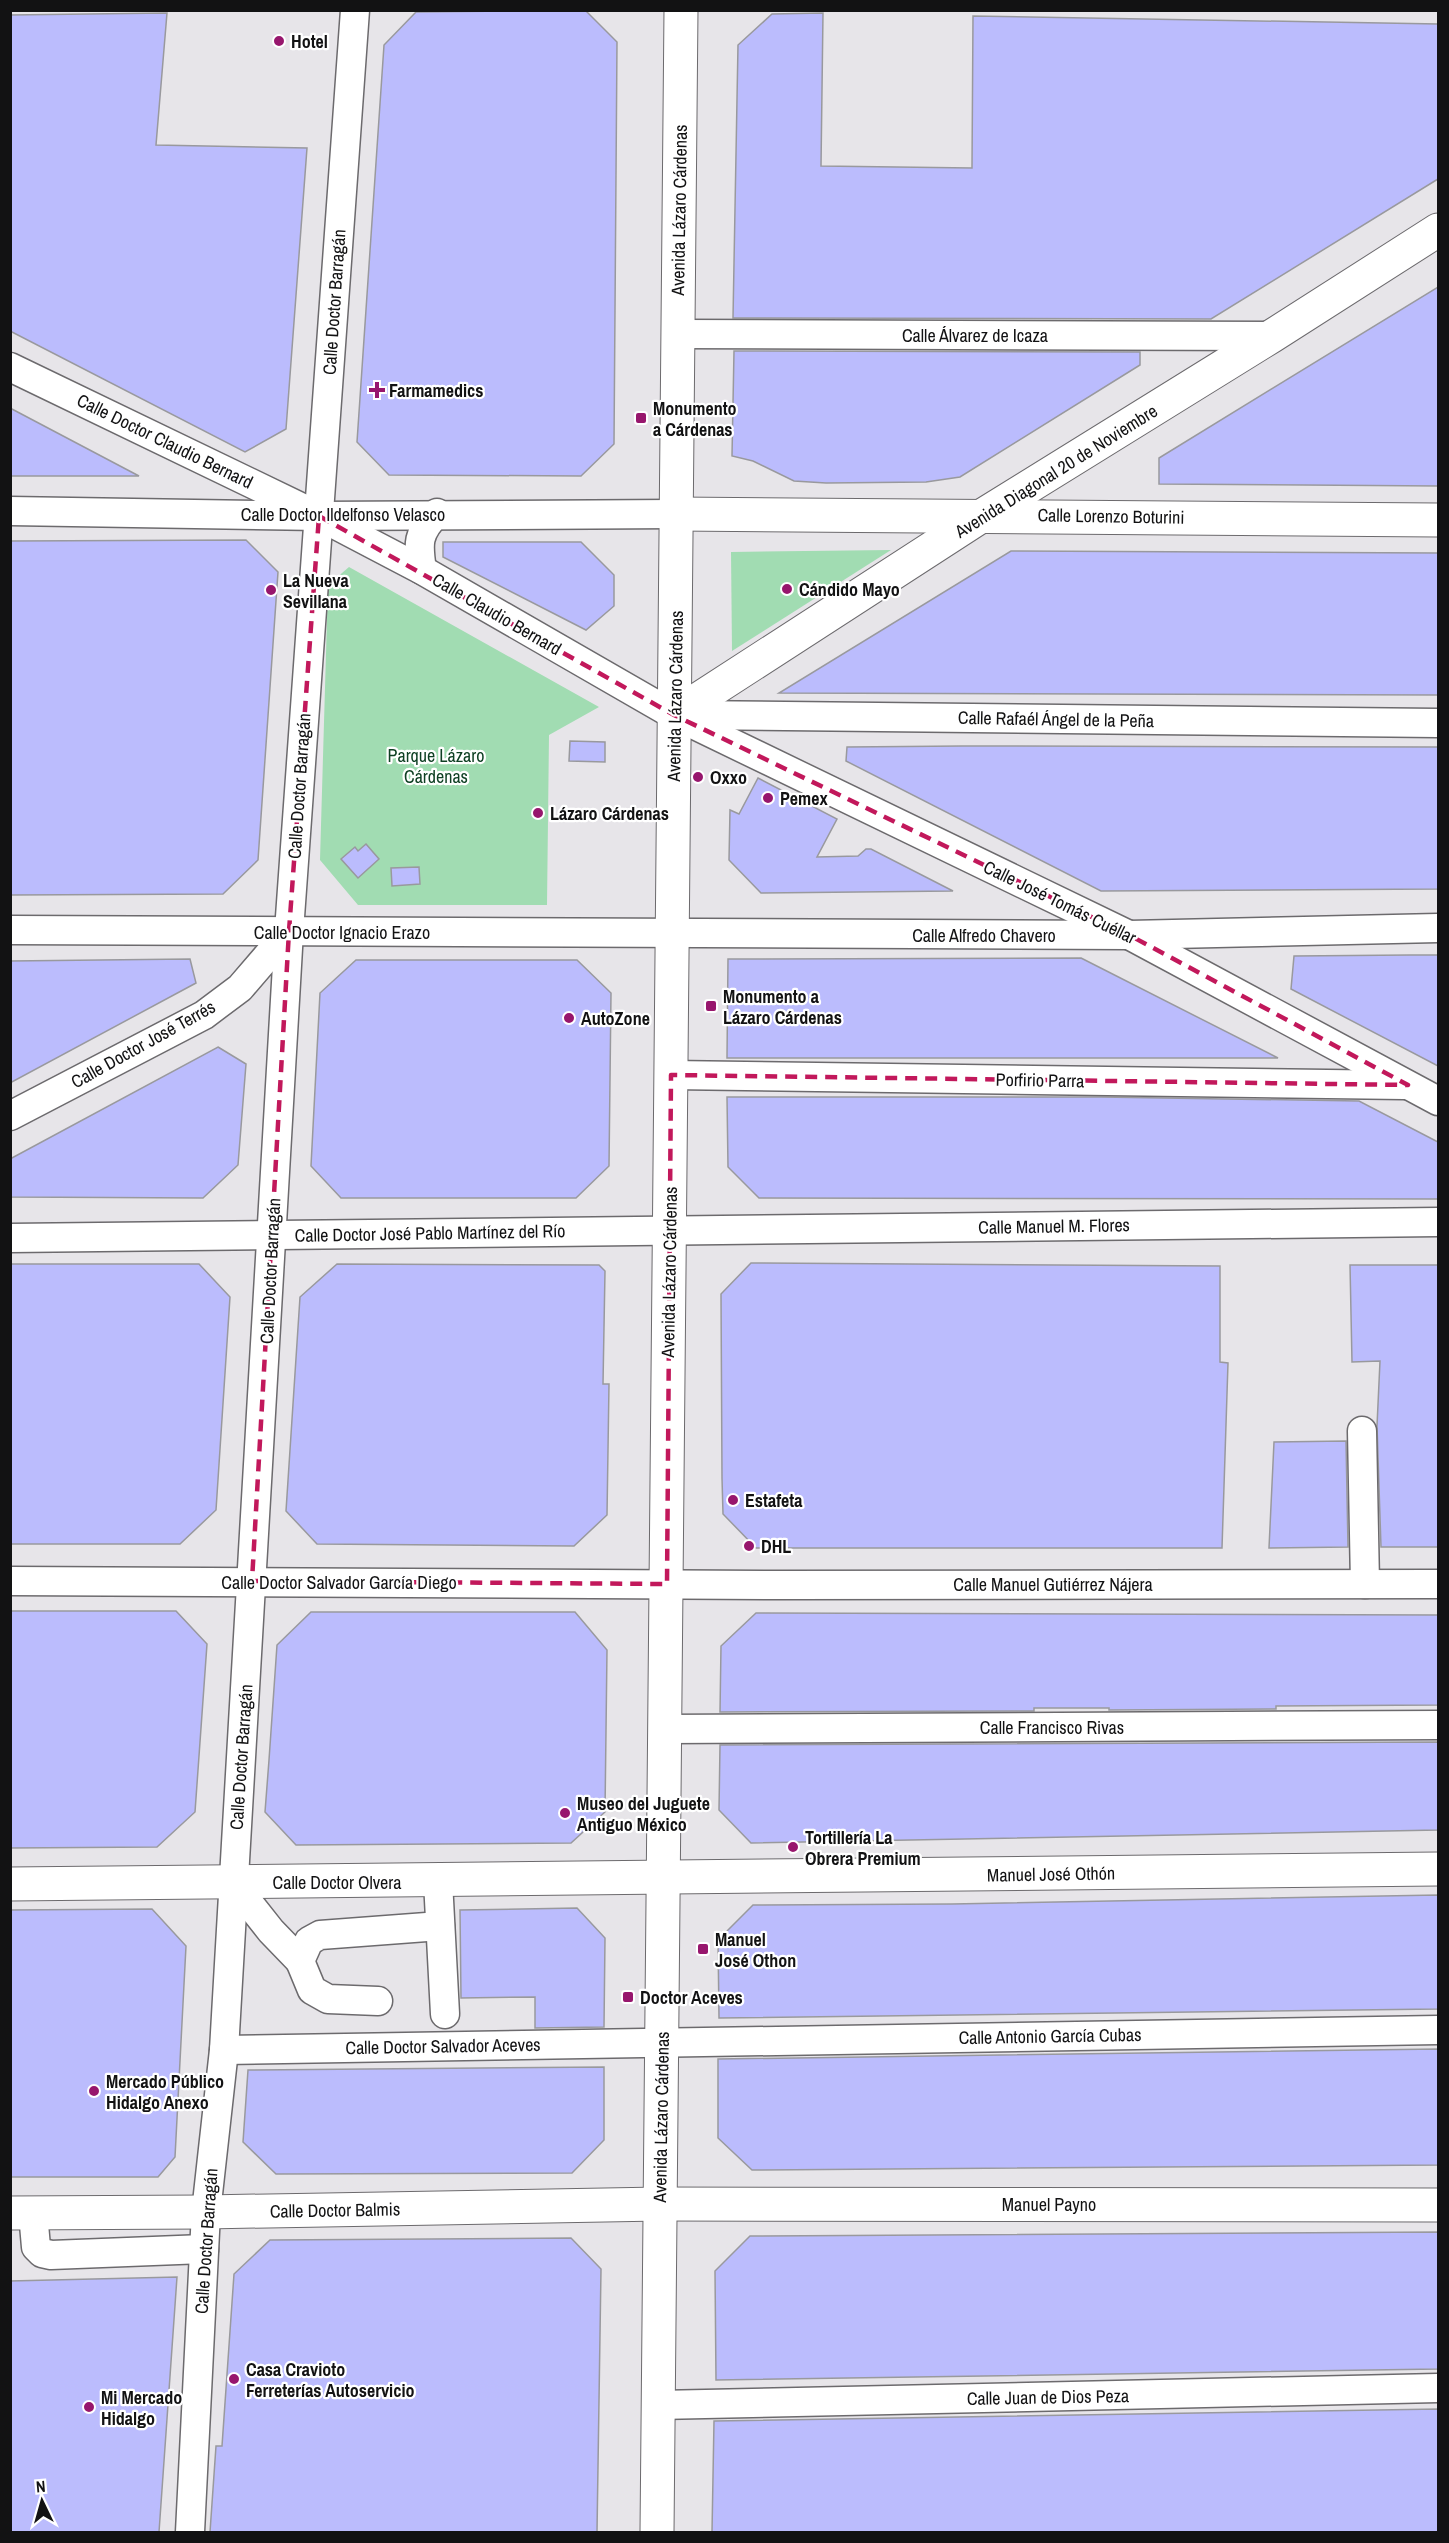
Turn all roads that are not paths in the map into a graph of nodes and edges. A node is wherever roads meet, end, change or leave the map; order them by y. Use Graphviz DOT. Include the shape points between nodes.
graph roads {
  1 [pos="355,10"];
  2 [pos="681,10"];
  3 [pos="1438,230"];
  4 [pos="678,334"];
  5 [pos="1272,336"];
  6 [pos="10,367"];
  7 [pos="10,511"];
  8 [pos="436,513"];
  9 [pos="676,514"];
  10 [pos="983,515"];
  11 [pos="319,516"];
  12 [pos="1438,520"];
  13 [pos="422,570"];
  14 [pos="674,715"];
  15 [pos="1438,723"];
  16 [pos="1438,928"];
  17 [pos="10,930"];
  18 [pos="289,931"];
  19 [pos="673,934"];
  20 [pos="1129,935"];
  21 [pos="671,1075"];
  22 [pos="1408,1085"];
  23 [pos="1438,1101"];
  24 [pos="10,1116"];
  25 [pos="1438,1222"];
  26 [pos="670,1230"];
  27 [pos="272,1234"];
  28 [pos="10,1238"];
  29 [pos="1362,1431"];
  30 [pos="10,1581"];
  31 [pos="252,1581"];
  32 [pos="667,1584"];
  33 [pos="1365,1584"];
  34 [pos="1438,1584"];
  35 [pos="1438,1725"];
  36 [pos="666,1729"];
  37 [pos="1438,1869"];
  38 [pos="664,1879"];
  39 [pos="438,1881"];
  40 [pos="233,1883"];
  41 [pos="10,1884"];
  42 [pos="440,1926"];
  43 [pos="300,1961"];
  44 [pos="378,2001"];
  45 [pos="445,2014"];
  46 [pos="1438,2030"];
  47 [pos="662,2043"];
  48 [pos="224,2049"];
  49 [pos="660,2204"];
  50 [pos="1438,2205"];
  51 [pos="206,2212"];
  52 [pos="22,2213"];
  53 [pos="204,2249"];
  54 [pos="1438,2388"];
  55 [pos="658,2405"];
  56 [pos="190,2532"];
  57 [pos="657,2532"];
  1 -- 11 [label="street, Calle Doctor Barragán"];
  2 -- 4 [label="main road, Avenida Lázaro Cárdenas"];
  3 -- 5 [label="main road, Avenida Diagonal 20 de Noviembre"];
  4 -- 5 [label="street, Calle Álvarez de Icaza"];
  4 -- 9 [label="main road, Avenida Lázaro Cárdenas"];
  5 -- 10 [label="main road, Avenida Diagonal 20 de Noviembre"];
  6 -- 11 [label="street, Calle Doctor Claudio Bernard"];
  7 -- 11 [label="street, Calle Doctor Ildelfonso Velasco"];
  8 -- 9 [label="street, Calle Doctor Ildelfonso Velasco"];
  8 -- 11 [label="street, Calle Doctor Ildelfonso Velasco"];
  8 -- 13 [label="street" via="420,534"];
  9 -- 10 [label="main road, Calle Lorenzo Boturini"];
  9 -- 14 [label="main road, Avenida Lázaro Cárdenas"];
  10 -- 12 [label="main road, Calle Lorenzo Boturini"];
  10 -- 14 [label="main road, Avenida Diagonal 20 de Noviembre"];
  11 -- 13 [label="street, Calle Claudio Bernard"];
  11 -- 18 [label="street, Calle Doctor Barragán"];
  13 -- 14 [label="street, Calle Claudio Bernard"];
  14 -- 15 [label="street, Calle Rafaél Ángel de la Peña"];
  14 -- 19 [label="main road, Avenida Lázaro Cárdenas"];
  14 -- 20 [label="street, Calle José Tomás Cuéllar"];
  16 -- 20 [label="street, Calle Alfredo Chavero"];
  17 -- 18 [label="street, Calle Doctor Ignacio Erazo"];
  18 -- 19 [label="street, Calle Doctor Ignacio Erazo"];
  18 -- 24 [label="street, Calle Doctor José Terrés" via="240,988 204,1015"];
  18 -- 27 [label="street, Calle Doctor Barragán"];
  19 -- 20 [label="street, Calle Alfredo Chavero"];
  19 -- 21 [label="main road, Avenida Lázaro Cárdenas"];
  20 -- 22 [label="street, Calle José Tomás Cuéllar"];
  21 -- 22 [label="street, Porfirio Parra"];
  21 -- 26 [label="main road, Avenida Lázaro Cárdenas"];
  22 -- 23 [label="street, Calle José Tomás Cuéllar"];
  25 -- 26 [label="street, Calle Manuel M. Flores"];
  26 -- 27 [label="street, Calle Doctor José Pablo Martínez del Río"];
  26 -- 32 [label="main road, Avenida Lázaro Cárdenas"];
  27 -- 28 [label="street, Calle Doctor José Pablo Martínez del Río"];
  27 -- 31 [label="street, Calle Doctor Barragán"];
  29 -- 33 [label="street"];
  30 -- 31 [label="street, Calle Doctor Salvador García Diego"];
  31 -- 32 [label="street, Calle Doctor Salvador García Diego"];
  31 -- 40 [label="street, Calle Doctor Barragán"];
  32 -- 33 [label="street, Calle Manuel Gutiérrez Nájera"];
  32 -- 36 [label="main road, Avenida Lázaro Cárdenas"];
  33 -- 34 [label="street, Calle Manuel Gutiérrez Nájera"];
  35 -- 36 [label="street, Calle Francisco Rivas"];
  36 -- 38 [label="main road, Avenida Lázaro Cárdenas"];
  37 -- 38 [label="main road, Manuel José Othón"];
  38 -- 39 [label="main road, Calle Doctor Olvera"];
  38 -- 47 [label="main road, Avenida Lázaro Cárdenas"];
  39 -- 40 [label="main road, Calle Doctor Olvera"];
  39 -- 42 [label="street"];
  40 -- 41 [label="main road, Calle Doctor Olvera"];
  40 -- 43 [label="street"];
  40 -- 48 [label="street, Calle Doctor Barragán"];
  42 -- 43 [label="street" via="320,1935 309,1941"];
  42 -- 45 [label="street"];
  43 -- 44 [label="street" via="312,1990 328,1999"];
  46 -- 47 [label="street, Calle Antonio García Cubas"];
  47 -- 48 [label="street, Calle Doctor Salvador Aceves"];
  47 -- 49 [label="main road, Avenida Lázaro Cárdenas"];
  48 -- 51 [label="street, Calle Doctor Barragán"];
  49 -- 50 [label="main road, Manuel Payno"];
  49 -- 51 [label="main road, Calle Doctor Balmis"];
  49 -- 55 [label="main road, Avenida Lázaro Cárdenas"];
  51 -- 52 [label="main road, Calle Doctor Balmis"];
  51 -- 53 [label="street, Calle Doctor Barragán"];
  52 -- 53 [label="street" via="36,2247 51,2255"];
  53 -- 56 [label="street, Calle Doctor Barragán"];
  54 -- 55 [label="street, Calle Juan de Dios Peza"];
  55 -- 57 [label="main road, Avenida Lázaro Cárdenas"];
}
